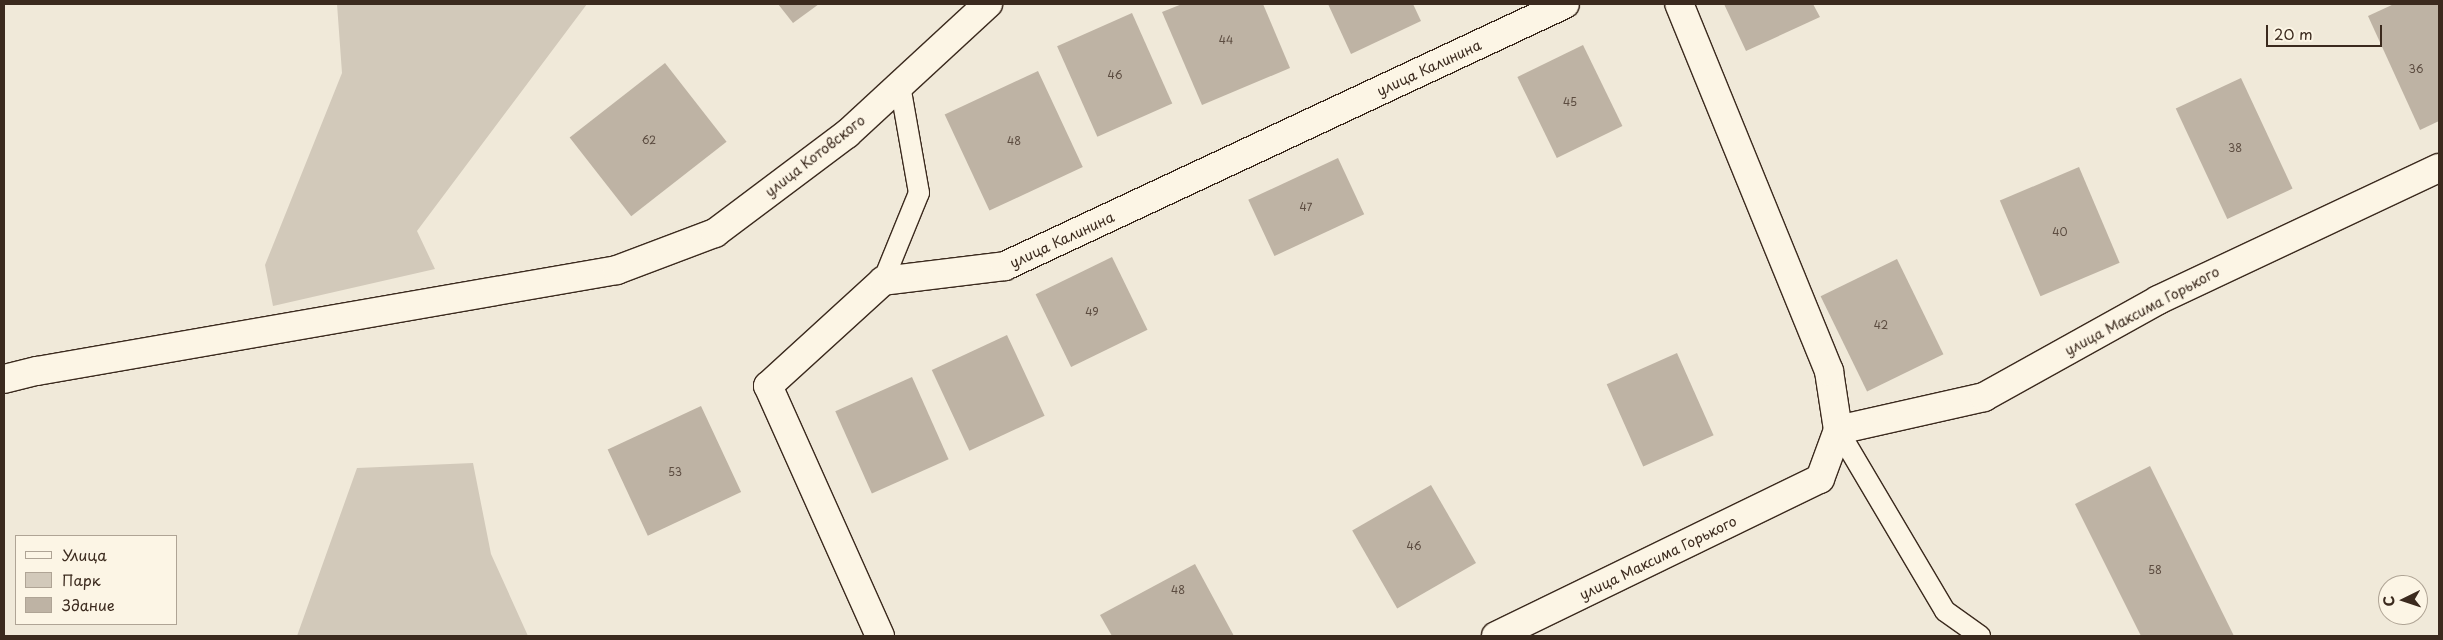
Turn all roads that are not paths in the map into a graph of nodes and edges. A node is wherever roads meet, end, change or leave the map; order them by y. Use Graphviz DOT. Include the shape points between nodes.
graph roads {
  1 [pos="988,4"];
  2 [pos="1565,4"];
  3 [pos="1679,4"];
  4 [pos="900,85"];
  5 [pos="2439,168"];
  6 [pos="883,281"];
  7 [pos="4,379"];
  8 [pos="1838,430"];
  9 [pos="880,636"];
  10 [pos="1496,636"];
  11 [pos="1980,636"];
  1 -- 4 [label="street, улица Котовского"];
  2 -- 6 [label="street, улица Калинина" via="1005,266"];
  3 -- 8 [label="street" via="1829,371"];
  4 -- 6 [label="lane" via="919,193"];
  4 -- 7 [label="street, улица Котовского" via="847,134 715,233 617,270"];
  5 -- 8 [label="street, улица Максима Горького" via="2158,300 1984,397"];
  6 -- 9 [label="street" via="768,386"];
  8 -- 10 [label="street, улица Максима Горького" via="1820,479"];
  8 -- 11 [label="lane" via="1946,611"];
}
